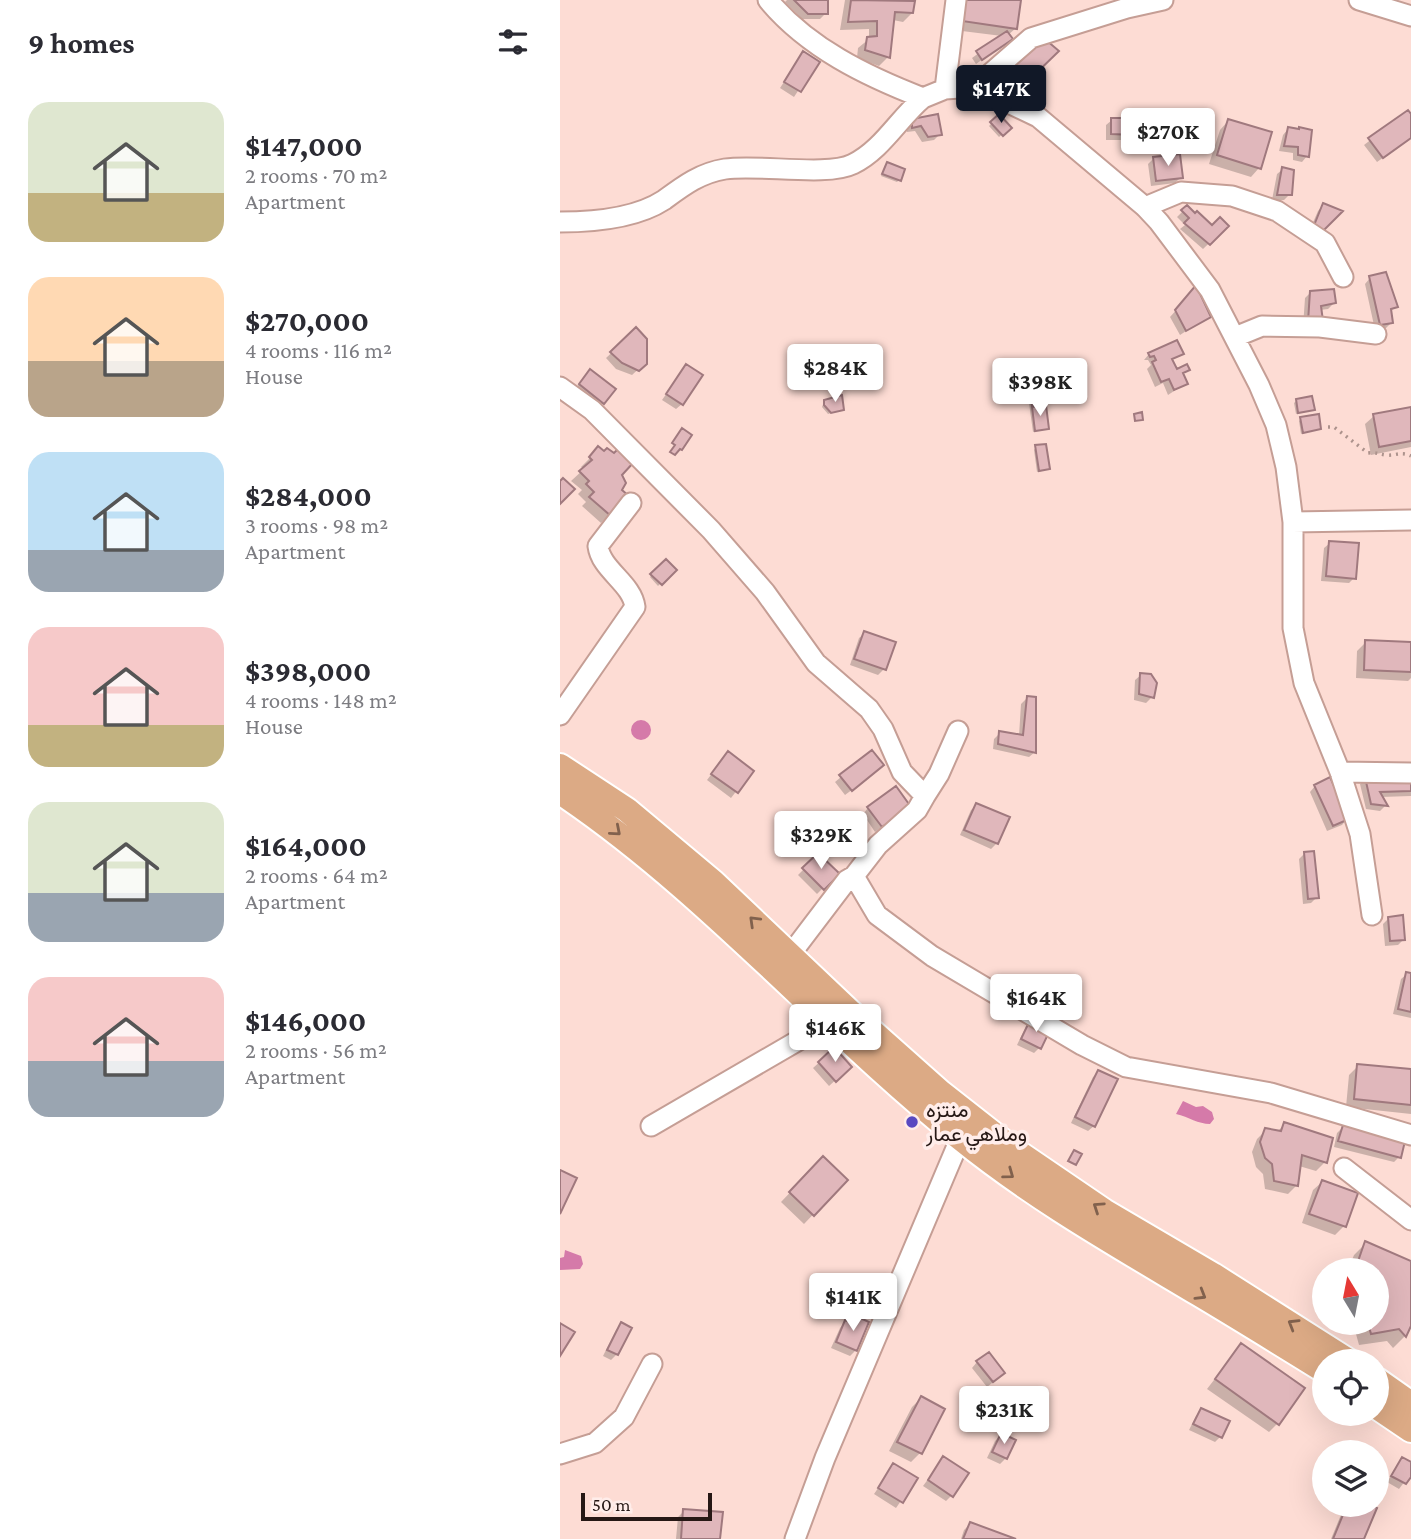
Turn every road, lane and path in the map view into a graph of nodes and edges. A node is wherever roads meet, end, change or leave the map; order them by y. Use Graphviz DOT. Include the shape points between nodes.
graph roads {
  1 [pos="768,0"];
  2 [pos="956,0"];
  3 [pos="1163,0"];
  4 [pos="1359,0"];
  5 [pos="1411,16"];
  6 [pos="975,87"];
  7 [pos="945,89"];
  8 [pos="923,98"];
  9 [pos="1145,207"];
  10 [pos="560,222"];
  11 [pos="1343,277"];
  12 [pos="1376,334"];
  13 [pos="1235,337"];
  14 [pos="560,387"];
  15 [pos="1328,427"];
  16 [pos="1411,456"];
  17 [pos="631,503"];
  18 [pos="1411,520"];
  19 [pos="1293,522"];
  20 [pos="560,715"];
  21 [pos="958,731"];
  22 [pos="560,766"];
  23 [pos="1340,772"];
  24 [pos="1411,773"];
  25 [pos="560,792"];
  26 [pos="925,796"];
  27 [pos="854,877"];
  28 [pos="1372,915"];
  29 [pos="790,955"];
  30 [pos="830,1021"];
  31 [pos="650,1126"];
  32 [pos="1411,1135"];
  33 [pos="960,1139"];
  34 [pos="1344,1168"];
  35 [pos="1411,1220"];
  36 [pos="1330,1349"];
  37 [pos="1312,1363"];
  38 [pos="652,1364"];
  39 [pos="1389,1388"];
  40 [pos="1411,1404"];
  41 [pos="1389,1415"];
  42 [pos="1411,1430"];
  43 [pos="560,1454"];
  44 [pos="795,1539"];
  1 -- 8 [label="street" via="785,20 838,59"];
  2 -- 7 [label="street"];
  3 -- 6 [label="street" via="1031,38"];
  4 -- 5 [label="street"];
  6 -- 7 [label="street"];
  6 -- 9 [label="street" via="1038,117"];
  7 -- 8 [label="street"];
  8 -- 10 [label="street" via="874,150 852,165 716,171 638,211"];
  9 -- 11 [label="street" via="1181,192 1232,196 1277,211 1325,243"];
  9 -- 13 [label="street" via="1210,290"];
  12 -- 13 [label="street" via="1262,326"];
  13 -- 19 [label="street" via="1276,425"];
  14 -- 26 [label="street" via="592,410 711,530 772,601 816,663 869,709 902,772"];
  15 -- 16 [label="path" via="1368,453"];
  17 -- 20 [label="street" via="598,546 599,555 635,607"];
  18 -- 19 [label="street"];
  19 -- 23 [label="street" via="1293,628 1304,683"];
  21 -- 26 [label="street"];
  29 -- 22 [label="main road, one-way" via="627,810"];
  23 -- 24 [label="street"];
  23 -- 28 [label="street" via="1360,834"];
  25 -- 30 [label="main road, one-way" via="607,824"];
  26 -- 27 [label="street"];
  27 -- 29 [label="street" via="847,880"];
  27 -- 32 [label="street" via="877,915 932,956 1126,1067 1271,1093"];
  36 -- 29 [label="main road, one-way" via="1104,1211 1010,1147 940,1092"];
  30 -- 31 [label="street"];
  30 -- 33 [label="main road"];
  33 -- 37 [label="main road, one-way" via="1066,1215"];
  33 -- 44 [label="street"];
  34 -- 35 [label="street"];
  38 -- 43 [label="street" via="624,1417 595,1443"];
  39 -- 40 [label="main road"];
  41 -- 42 [label="main road"];
}
